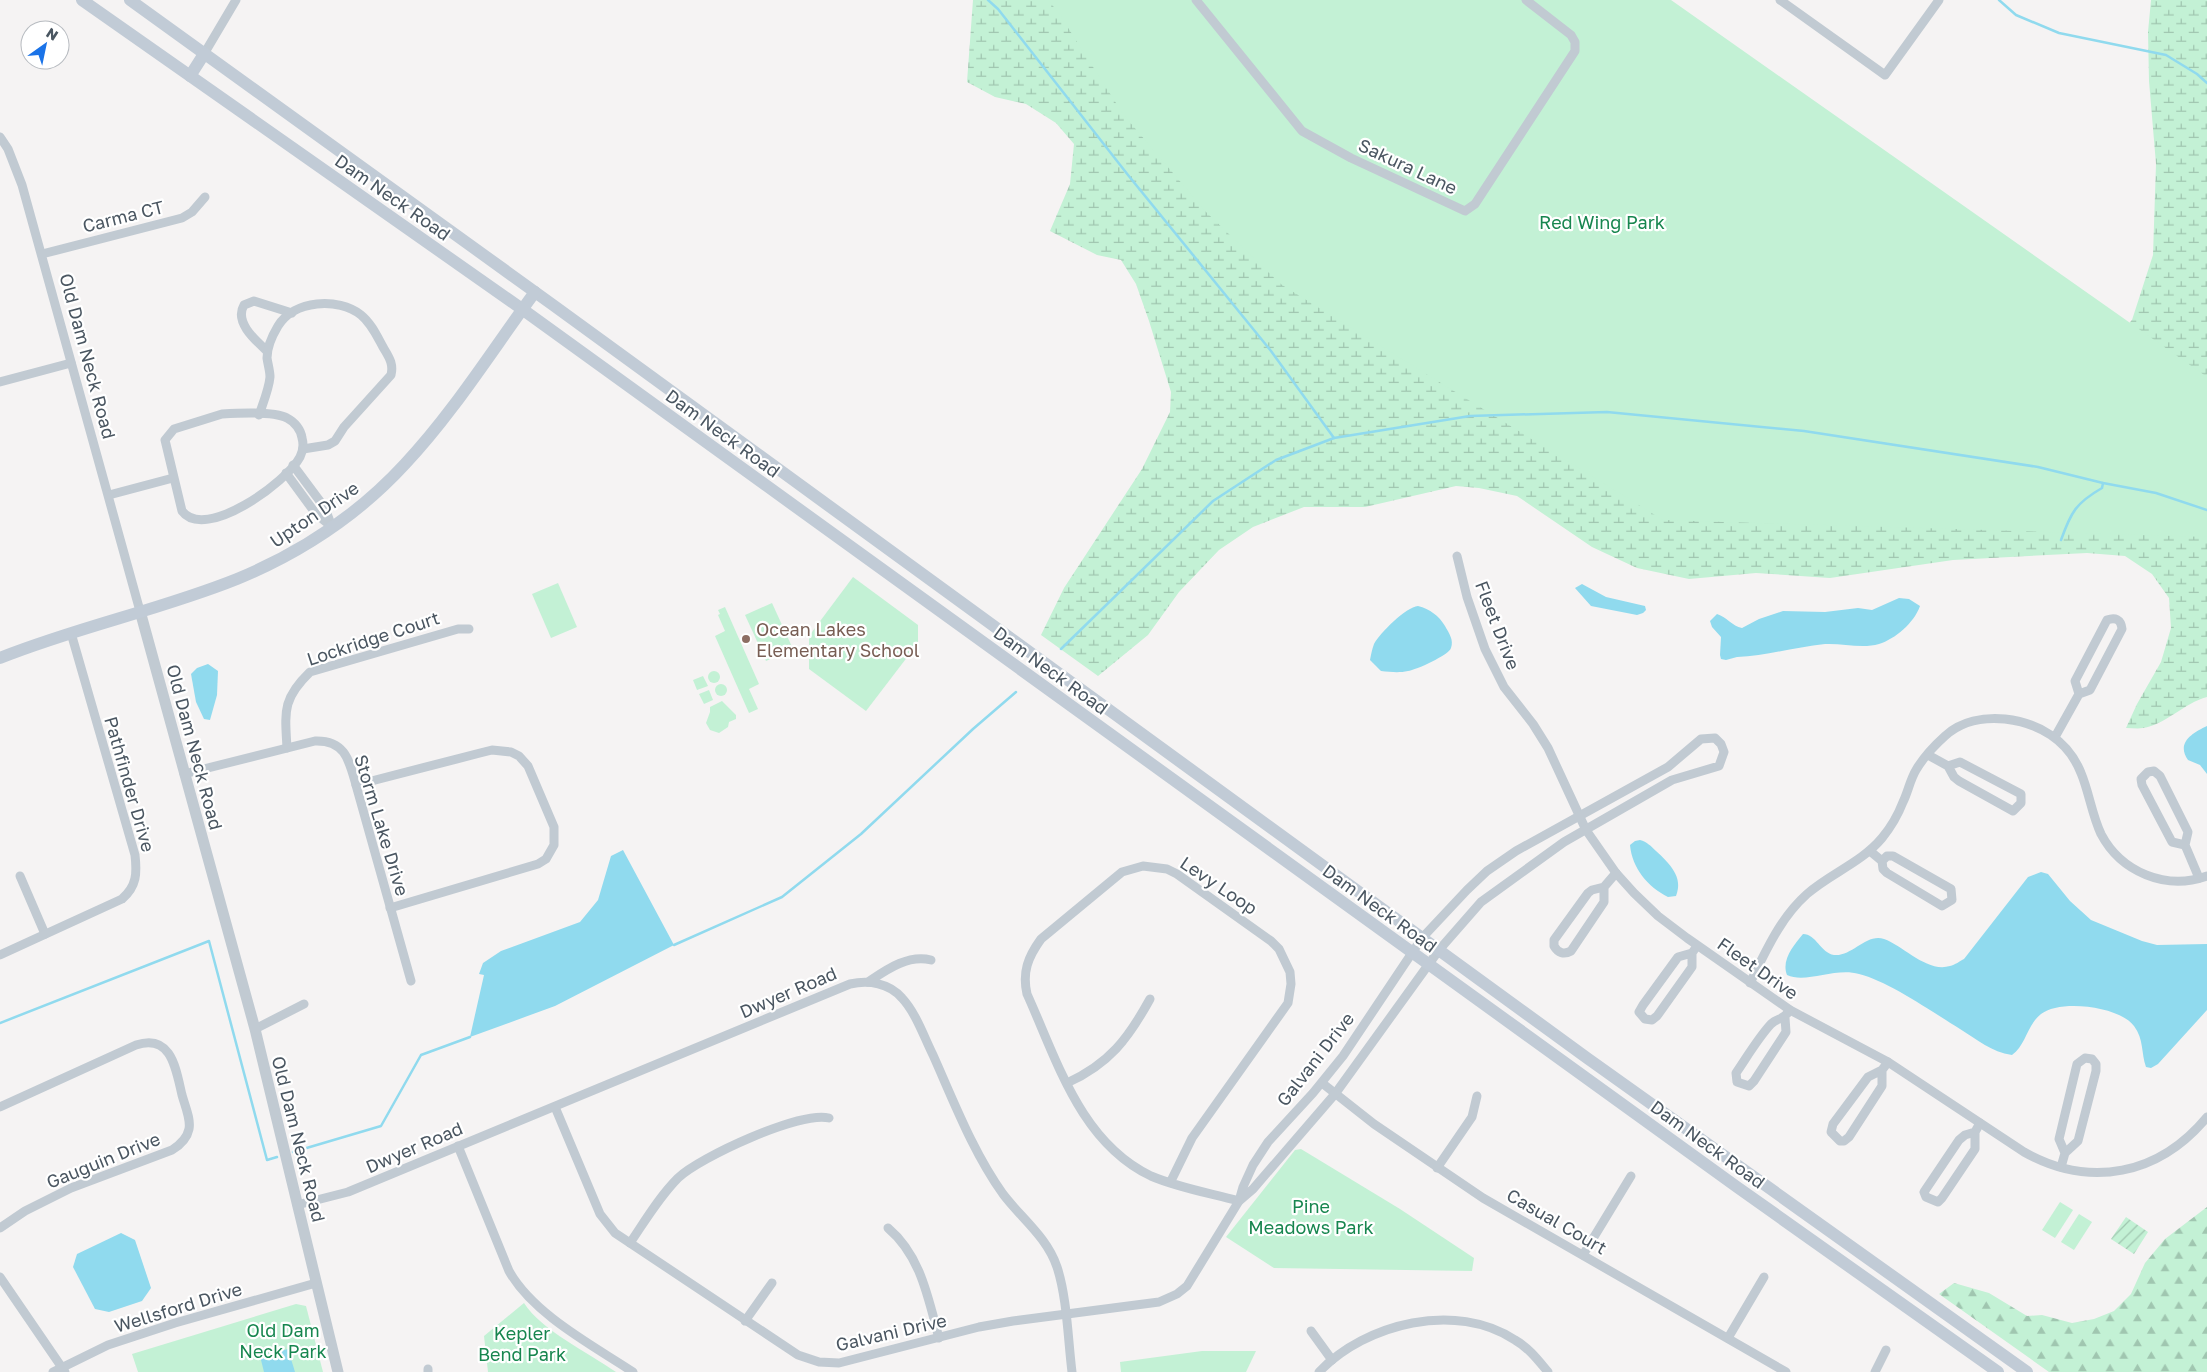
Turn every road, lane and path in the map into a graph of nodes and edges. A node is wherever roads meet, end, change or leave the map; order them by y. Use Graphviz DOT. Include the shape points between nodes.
graph roads {
  1 [pos="82,0"];
  2 [pos="130,0"];
  3 [pos="236,0"];
  4 [pos="1196,0"];
  5 [pos="1526,0"];
  6 [pos="1780,0"];
  7 [pos="1939,0"];
  8 [pos="204,54"];
  9 [pos="190,76"];
  10 [pos="0,137"];
  11 [pos="205,197"];
  12 [pos="42,254"];
  13 [pos="535,292"];
  14 [pos="522,309"];
  15 [pos="292,313"];
  16 [pos="267,351"];
  17 [pos="72,363"];
  18 [pos="0,382"];
  19 [pos="259,414"];
  20 [pos="303,449"];
  21 [pos="293,465"];
  22 [pos="286,473"];
  23 [pos="173,478"];
  24 [pos="109,495"];
  25 [pos="822,501"];
  26 [pos="810,517"];
  27 [pos="332,527"];
  28 [pos="1457,556"];
  29 [pos="140,611"];
  30 [pos="469,629"];
  31 [pos="71,633"];
  32 [pos="0,658"];
  33 [pos="2079,694"];
  34 [pos="2055,737"];
  35 [pos="287,748"];
  36 [pos="1928,755"];
  37 [pos="1948,766"];
  38 [pos="184,774"];
  39 [pos="356,785"];
  40 [pos="1579,816"];
  41 [pos="1586,830"];
  42 [pos="2185,845"];
  43 [pos="1870,851"];
  44 [pos="1882,861"];
  45 [pos="1616,873"];
  46 [pos="20,876"];
  47 [pos="2203,877"];
  48 [pos="1604,887"];
  49 [pos="390,908"];
  50 [pos="45,934"];
  51 [pos="1422,938"];
  52 [pos="1695,949"];
  53 [pos="1439,950"];
  54 [pos="1412,953"];
  55 [pos="0,955"];
  56 [pos="931,960"];
  57 [pos="1428,964"];
  58 [pos="411,981"];
  59 [pos="868,982"];
  60 [pos="1750,983"];
  61 [pos="1150,999"];
  62 [pos="304,1004"];
  63 [pos="1787,1014"];
  64 [pos="254,1029"];
  65 [pos="1888,1062"];
  66 [pos="1882,1070"];
  67 [pos="1067,1083"];
  68 [pos="1322,1083"];
  69 [pos="1335,1094"];
  70 [pos="1477,1096"];
  71 [pos="555,1106"];
  72 [pos="0,1107"];
  73 [pos="2207,1117"];
  74 [pos="829,1118"];
  75 [pos="1980,1123"];
  76 [pos="1975,1132"];
  77 [pos="458,1146"];
  78 [pos="2065,1153"];
  79 [pos="1437,1168"];
  80 [pos="2061,1168"];
  81 [pos="1631,1176"];
  82 [pos="1170,1183"];
  83 [pos="1239,1201"];
  84 [pos="297,1205"];
  85 [pos="0,1228"];
  86 [pos="888,1228"];
  87 [pos="630,1243"];
  88 [pos="1583,1255"];
  89 [pos="0,1277"];
  90 [pos="1764,1278"];
  91 [pos="316,1283"];
  92 [pos="772,1283"];
  93 [pos="1065,1314"];
  94 [pos="745,1321"];
  95 [pos="1311,1331"];
  96 [pos="939,1338"];
  97 [pos="1728,1338"];
  98 [pos="1886,1350"];
  99 [pos="1332,1360"];
  100 [pos="819,1367"];
  101 [pos="64,1369"];
  102 [pos="53,1372"];
  103 [pos="338,1372"];
  104 [pos="633,1372"];
  105 [pos="1072,1372"];
  106 [pos="1319,1372"];
  107 [pos="1548,1372"];
  108 [pos="1786,1372"];
  109 [pos="1875,1372"];
  110 [pos="1998,1372"];
  111 [pos="2027,1372"];
  1 -- 9 [label="main road, Dam Neck Road"];
  2 -- 8 [label="main road, Dam Neck Road"];
  3 -- 8 [label="street"];
  4 -- 5 [label="street, Sakura Lane" via="1302,131 1351,158 1465,211 1475,204 1574,51 1575,42 1571,35"];
  6 -- 7 [label="street" via="1884,75"];
  8 -- 9 [label="main road"];
  8 -- 13 [label="main road, Dam Neck Road"];
  9 -- 14 [label="main road, Dam Neck Road"];
  10 -- 12 [label="street, Old Dam Neck Road" via="18,174"];
  11 -- 12 [label="street, Carma CT" via="182,218"];
  12 -- 17 [label="street, Old Dam Neck Road"];
  13 -- 14 [label="main road, Upton Drive"];
  13 -- 25 [label="main road, Dam Neck Road"];
  14 -- 26 [label="main road, Dam Neck Road"];
  14 -- 27 [label="main road, Upton Drive" via="427,439 380,488"];
  15 -- 16 [label="street" via="279,325"];
  15 -- 16 [label="street" via="254,301 244,305 240,316 243,323"];
  15 -- 20 [label="street" via="321,304 355,310 370,323 393,368 388,380 335,441"];
  16 -- 19 [label="street" via="270,379"];
  17 -- 18 [label="street"];
  17 -- 24 [label="street, Old Dam Neck Road"];
  19 -- 20 [label="street" via="282,416 293,421 302,434"];
  19 -- 23 [label="street" via="222,414 174,429 164,442"];
  20 -- 21 [label="street"];
  21 -- 22 [label="street"];
  21 -- 27 [label="street" via="325,508"];
  22 -- 23 [label="street" via="268,490 239,509 199,520 190,518 182,510"];
  22 -- 27 [label="street" via="316,514"];
  23 -- 24 [label="street"];
  24 -- 29 [label="street, Old Dam Neck Road"];
  25 -- 26 [label="main road"];
  25 -- 51 [label="main road, Dam Neck Road"];
  26 -- 54 [label="main road, Dam Neck Road"];
  27 -- 29 [label="main road, Upton Drive" via="301,548 238,578"];
  28 -- 40 [label="street, Fleet Drive" via="1485,649 1504,687 1548,748"];
  29 -- 31 [label="main road, Upton Drive"];
  29 -- 38 [label="street, Old Dam Neck Road"];
  30 -- 35 [label="street, Lockridge Court" via="458,629 310,672 295,686 285,709"];
  31 -- 32 [label="main road, Upton Drive"];
  31 -- 50 [label="street, Pathfinder Drive" via="134,855 136,878 134,886 122,899"];
  33 -- 33 [label="street" via="2090,690 2122,629 2122,623 2117,619 2107,620 2075,681"];
  33 -- 34 [label="street"];
  34 -- 36 [label="street" via="2021,721 1985,719 1972,721 1947,734"];
  34 -- 47 [label="street" via="2080,772 2100,832 2121,859 2133,869 2156,878 2186,882"];
  35 -- 38 [label="street, Storm Lake Drive"];
  35 -- 39 [label="street, Storm Lake Drive" via="315,741 337,746 346,755"];
  36 -- 37 [label="street"];
  36 -- 43 [label="street" via="1916,770 1895,820"];
  37 -- 37 [label="street" via="1954,778 2013,810 2021,803 2021,794 1960,762"];
  38 -- 64 [label="street, Old Dam Neck Road"];
  39 -- 49 [label="street, Storm Lake Drive"];
  39 -- 49 [label="street" via="503,750 519,756 528,766 554,827 554,845 546,859 538,864"];
  40 -- 41 [label="street, Fleet Drive"];
  40 -- 41 [label="street, Galvani Drive" via="1668,767 1701,739 1715,738 1720,744 1724,752 1719,766 1674,779"];
  40 -- 51 [label="street, Galvani Drive" via="1516,851 1488,872"];
  41 -- 45 [label="street, Fleet Drive"];
  41 -- 53 [label="street, Galvani Drive" via="1481,902"];
  42 -- 42 [label="street" via="2188,832 2160,776 2148,772 2141,779 2142,785 2172,842"];
  42 -- 47 [label="street"];
  43 -- 44 [label="street"];
  43 -- 60 [label="street" via="1799,902 1780,925"];
  44 -- 44 [label="street" via="1882,869 1887,873 1942,906 1952,900 1950,889 1902,861 1893,856"];
  45 -- 48 [label="street"];
  45 -- 52 [label="street, Fleet Drive" via="1646,906"];
  46 -- 50 [label="street"];
  48 -- 48 [label="street" via="1592,890 1584,898 1554,940 1558,951 1571,951 1604,902"];
  49 -- 58 [label="street, Storm Lake Drive"];
  50 -- 55 [label="street, Pathfinder Drive"];
  51 -- 53 [label="main road, Dam Neck Road"];
  51 -- 54 [label="street, Galvani Drive"];
  52 -- 52 [label="street" via="1680,955 1640,1009 1645,1019 1652,1020 1657,1016 1692,967"];
  52 -- 60 [label="street, Fleet Drive"];
  53 -- 57 [label="street, Galvani Drive"];
  53 -- 111 [label="main road, Dam Neck Road"];
  54 -- 57 [label="main road, Dam Neck Road"];
  54 -- 68 [label="street, Galvani Drive"];
  56 -- 59 [label="street" via="906,960"];
  57 -- 69 [label="street, Galvani Drive"];
  57 -- 110 [label="main road, Dam Neck Road"];
  59 -- 71 [label="street, Dwyer Road" via="850,984"];
  59 -- 93 [label="street, Dwyer Road" via="889,988 904,1000 979,1155 1004,1195 1051,1253 1061,1280"];
  60 -- 63 [label="street, Fleet Drive"];
  61 -- 67 [label="street" via="1135,1027 1111,1055 1083,1076"];
  62 -- 64 [label="street"];
  63 -- 63 [label="street" via="1771,1024 1736,1073 1737,1082 1749,1086 1754,1082 1786,1032"];
  63 -- 65 [label="street, Fleet Drive"];
  64 -- 84 [label="street, Old Dam Neck Road"];
  65 -- 66 [label="street"];
  65 -- 75 [label="street, Fleet Drive"];
  66 -- 66 [label="street" via="1868,1077 1833,1124 1831,1132 1840,1141 1849,1137 1882,1086"];
  67 -- 82 [label="street, Levy Loop" via="1081,1111 1106,1143 1135,1167"];
  67 -- 82 [label="street, Levy Loop" via="1027,994 1026,967 1029,956 1041,939 1114,877 1143,866 1167,869 1271,941 1279,949 1290,972 1288,1003 1192,1138"];
  68 -- 69 [label="street, Casual Court"];
  68 -- 83 [label="street, Galvani Drive" via="1261,1152"];
  69 -- 79 [label="street, Casual Court"];
  69 -- 83 [label="street, Galvani Drive"];
  70 -- 79 [label="street" via="1472,1117"];
  71 -- 77 [label="street, Dwyer Road"];
  71 -- 87 [label="street, Galvani Drive" via="600,1214 615,1233"];
  72 -- 85 [label="street, Gauguin Drive" via="148,1042 164,1048 174,1060 190,1124 185,1139 172,1150 71,1188 25,1211"];
  73 -- 80 [label="street, Fleet Drive" via="2177,1147 2144,1165 2100,1173"];
  74 -- 87 [label="street" via="806,1118 752,1138 692,1166 668,1189"];
  75 -- 76 [label="street"];
  75 -- 80 [label="street, Fleet Drive" via="2034,1158"];
  76 -- 76 [label="street" via="1959,1140 1924,1192 1926,1196 1938,1202 1942,1198 1975,1149"];
  77 -- 84 [label="street, Dwyer Road" via="348,1192"];
  77 -- 104 [label="street" via="516,1284 536,1305"];
  78 -- 78 [label="street" via="2078,1140 2096,1071 2092,1059 2085,1058 2077,1064 2059,1139"];
  78 -- 80 [label="street"];
  79 -- 88 [label="street, Casual Court"];
  81 -- 88 [label="street"];
  82 -- 83 [label="street, Levy Loop"];
  83 -- 93 [label="street, Galvani Drive" via="1191,1280 1177,1294 1159,1302"];
  84 -- 91 [label="street, Old Dam Neck Road"];
  86 -- 96 [label="street" via="902,1242 918,1269"];
  87 -- 94 [label="street, Galvani Drive"];
  88 -- 97 [label="street, Casual Court"];
  89 -- 101 [label="street"];
  90 -- 97 [label="street"];
  91 -- 101 [label="street, Wellsford Drive" via="118,1342"];
  91 -- 103 [label="street, Old Dam Neck Road"];
  92 -- 94 [label="street"];
  93 -- 96 [label="street, Galvani Drive" via="979,1327"];
  93 -- 105 [label="street, Dwyer Road"];
  94 -- 100 [label="street, Galvani Drive"];
  95 -- 99 [label="street"];
  96 -- 100 [label="street, Galvani Drive"];
  97 -- 108 [label="street, Casual Court"];
  98 -- 109 [label="street"];
  99 -- 106 [label="street"];
  99 -- 107 [label="street" via="1351,1346 1388,1330 1452,1320 1485,1326 1508,1335 1527,1349"];
  101 -- 102 [label="street, Wellsford Drive"];
}
